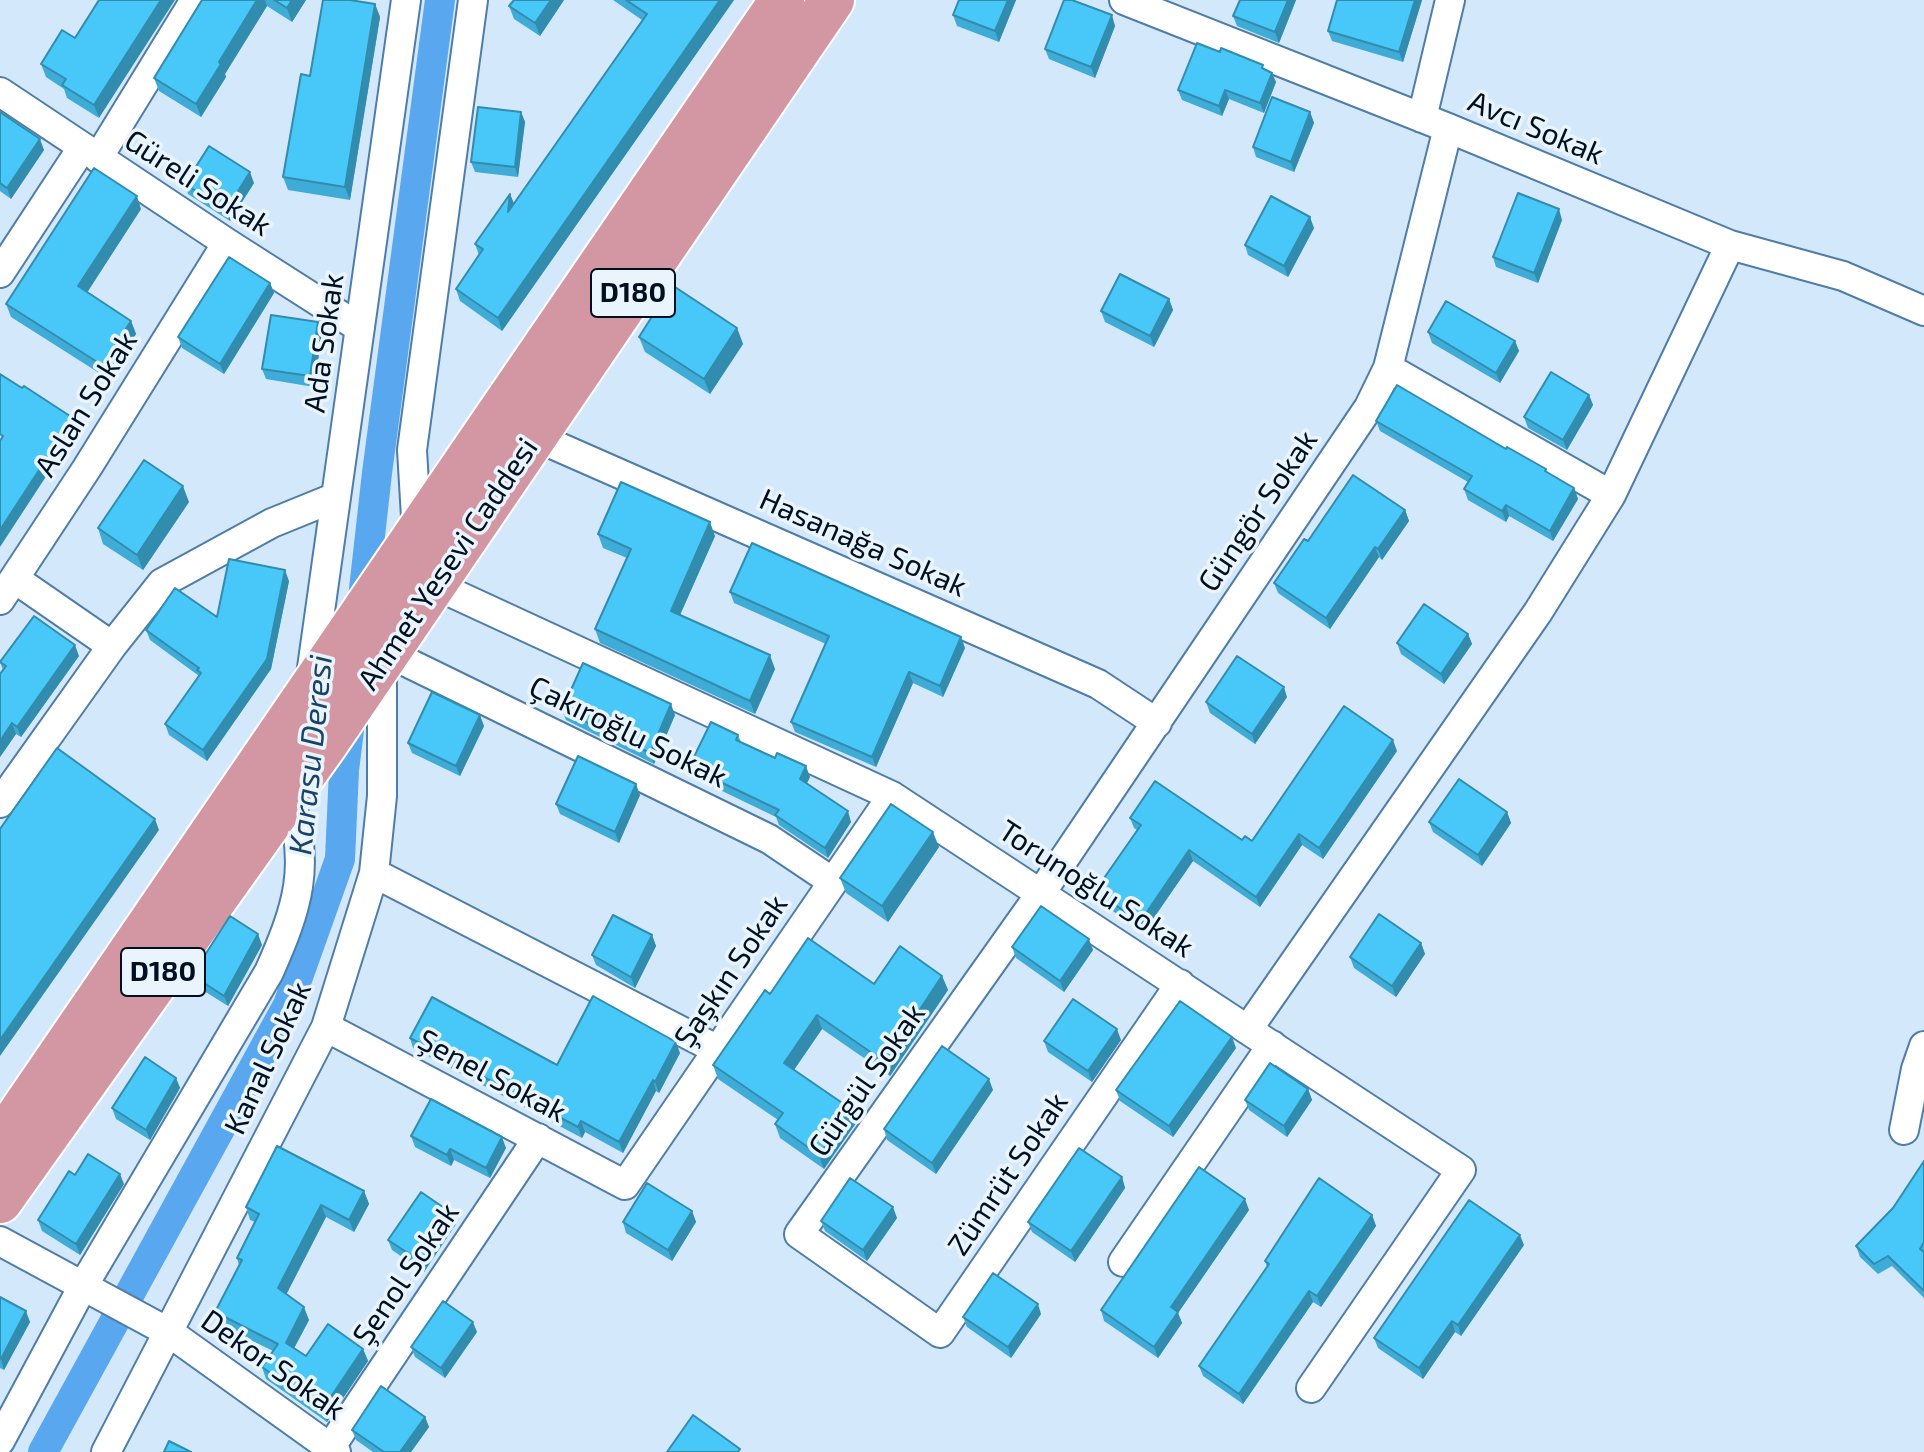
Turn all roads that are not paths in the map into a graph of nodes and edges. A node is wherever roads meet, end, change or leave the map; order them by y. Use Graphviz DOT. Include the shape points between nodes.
graph roads {
  1 [pos="195,0"];
  2 [pos="406,0"];
  3 [pos="473,0"];
  4 [pos="782,0"];
  5 [pos="832,0"];
  6 [pos="1124,0"];
  7 [pos="1450,0"];
  8 [pos="0,92"];
  9 [pos="1422,118"];
  10 [pos="1448,128"];
  11 [pos="90,153"];
  12 [pos="227,243"];
  13 [pos="1730,245"];
  14 [pos="0,273"];
  15 [pos="1924,311"];
  16 [pos="360,328"];
  17 [pos="1388,368"];
  18 [pos="536,437"];
  19 [pos="1611,495"];
  20 [pos="336,497"];
  21 [pos="417,534"];
  22 [pos="435,585"];
  23 [pos="4,593"];
  24 [pos="112,646"];
  25 [pos="385,657"];
  26 [pos="308,694"];
  27 [pos="1157,723"];
  28 [pos="289,796"];
  29 [pos="892,796"];
  30 [pos="0,803"];
  31 [pos="374,873"];
  32 [pos="833,882"];
  33 [pos="1041,893"];
  34 [pos="1180,984"];
  35 [pos="326,1027"];
  36 [pos="1248,1029"];
  37 [pos="1272,1045"];
  38 [pos="1924,1046"];
  39 [pos="718,1050"];
  40 [pos="1904,1130"];
  41 [pos="538,1138"];
  42 [pos="0,1143"];
  43 [pos="625,1185"];
  44 [pos="0,1201"];
  45 [pos="0,1241"];
  46 [pos="1123,1262"];
  47 [pos="871,1284"];
  48 [pos="83,1286"];
  49 [pos="170,1333"];
  50 [pos="1311,1388"];
  51 [pos="0,1441"];
  52 [pos="333,1450"];
  53 [pos="106,1452"];
  1 -- 11 [label="street"];
  2 -- 16 [label="street, Ada Sokak"];
  3 -- 21 [label="street" via="412,450"];
  4 -- 21 [label="highway, Ahmet Yesevi Caddesi / D180"];
  5 -- 18 [label="highway, Ahmet Yesevi Caddesi / D180"];
  6 -- 9 [label="street, Avcı Sokak"];
  7 -- 9 [label="street"];
  8 -- 11 [label="street, Güreli Sokak"];
  9 -- 10 [label="street, Avcı Sokak"];
  10 -- 13 [label="street, Avcı Sokak"];
  10 -- 17 [label="street, Güngör Sokak"];
  11 -- 12 [label="street, Güreli Sokak"];
  11 -- 14 [label="street"];
  12 -- 16 [label="street, Güreli Sokak"];
  12 -- 23 [label="street, Aslan Sokak"];
  13 -- 15 [label="street, Avcı Sokak" via="1843,276"];
  13 -- 19 [label="street"];
  16 -- 20 [label="street, Ada Sokak"];
  17 -- 19 [label="street"];
  17 -- 27 [label="street, Güngör Sokak" via="1369,407"];
  18 -- 22 [label="highway, Ahmet Yesevi Caddesi / D180"];
  18 -- 27 [label="street, Hasanağa Sokak" via="1098,684"];
  19 -- 36 [label="street" via="1538,612"];
  20 -- 24 [label="street" via="272,523 162,583"];
  20 -- 26 [label="street, Ada Sokak"];
  21 -- 26 [label="highway, Ahmet Yesevi Caddesi / D180"];
  22 -- 25 [label="highway, Ahmet Yesevi Caddesi / D180"];
  22 -- 29 [label="street, Torunoğlu Sokak"];
  23 -- 24 [label="street"];
  24 -- 30 [label="street"];
  25 -- 28 [label="highway, Ahmet Yesevi Caddesi / D180"];
  25 -- 31 [label="street, Kanal Sokak" via="382,796"];
  25 -- 32 [label="street, Çakıroğlu Sokak" via="769,839"];
  26 -- 42 [label="highway, Ahmet Yesevi Caddesi / D180"];
  27 -- 33 [label="street, Güngör Sokak"];
  28 -- 44 [label="highway, Ahmet Yesevi Caddesi / D180"];
  28 -- 48 [label="street" via="302,859 296,901 281,945 250,1007"];
  29 -- 32 [label="street, Şaşkın Sokak"];
  29 -- 33 [label="street, Torunoğlu Sokak"];
  31 -- 35 [label="street, Kanal Sokak"];
  31 -- 39 [label="street"];
  32 -- 39 [label="street, Şaşkın Sokak"];
  33 -- 34 [label="street, Torunoğlu Sokak"];
  33 -- 47 [label="street, Gürgül Sokak" via="799,1234"];
  34 -- 36 [label="street, Torunoğlu Sokak"];
  34 -- 47 [label="street, Zümrüt Sokak" via="940,1333"];
  35 -- 41 [label="street, Şenel Sokak"];
  35 -- 49 [label="street, Kanal Sokak"];
  36 -- 37 [label="street, Torunoğlu Sokak"];
  37 -- 46 [label="street"];
  37 -- 50 [label="street, Torunoğlu Sokak" via="1461,1170"];
  38 -- 40 [label="street"];
  39 -- 43 [label="street, Şaşkın Sokak"];
  41 -- 43 [label="street, Şenel Sokak"];
  41 -- 52 [label="street, Şenol Sokak"];
  45 -- 48 [label="street, Dekor Sokak"];
  48 -- 49 [label="street, Dekor Sokak"];
  48 -- 51 [label="street"];
  49 -- 52 [label="street, Dekor Sokak"];
  49 -- 53 [label="street, Kanal Sokak"];
}
